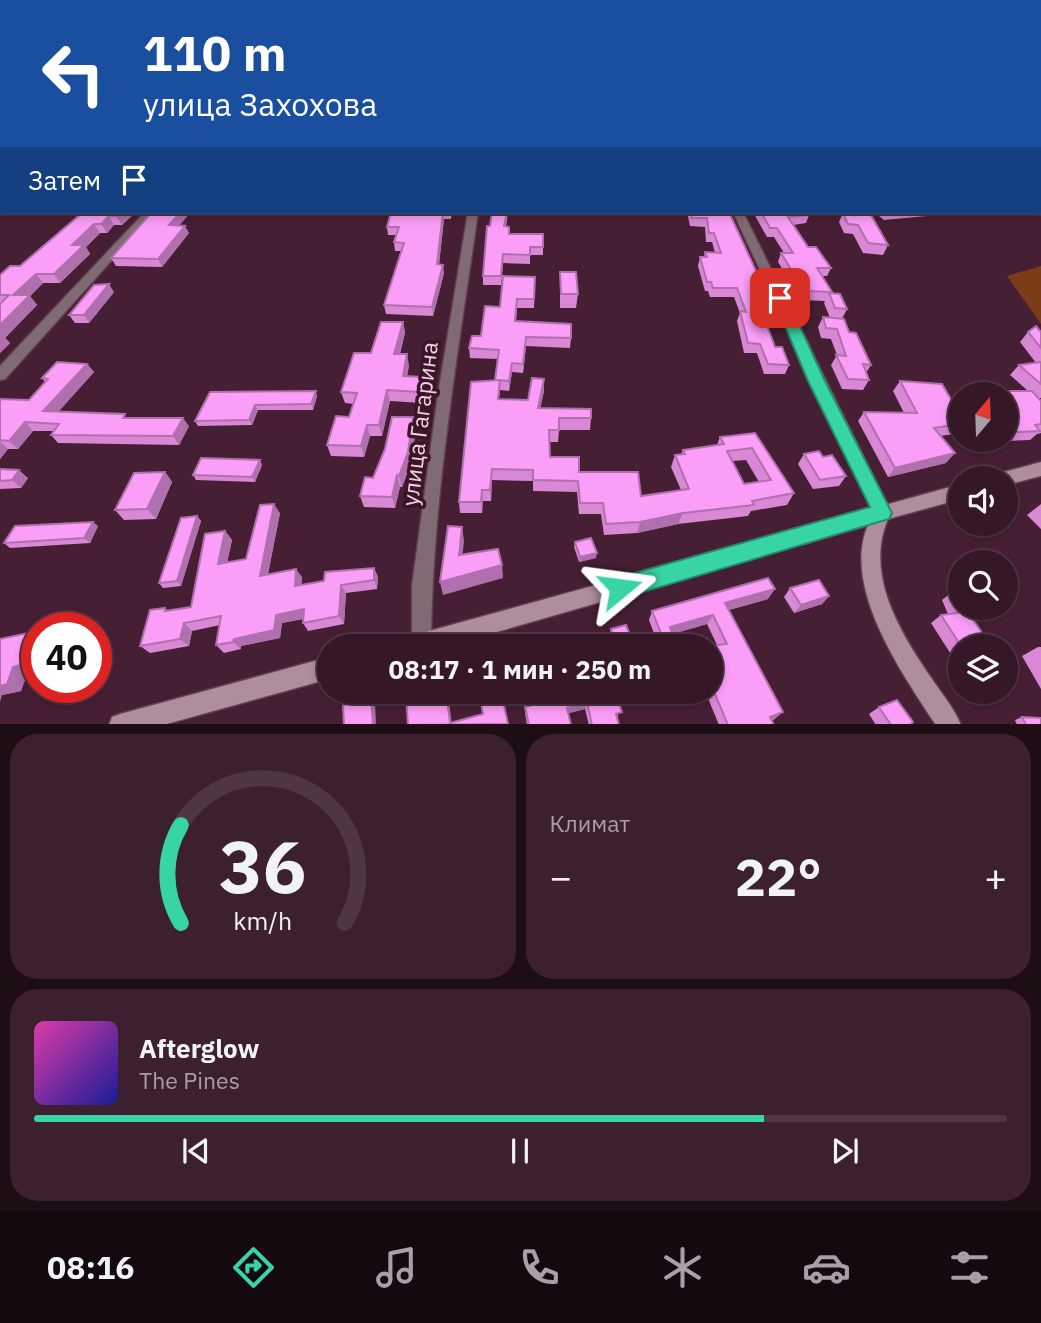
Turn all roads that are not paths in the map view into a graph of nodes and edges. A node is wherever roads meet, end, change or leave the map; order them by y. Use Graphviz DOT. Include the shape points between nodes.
graph roads {
  1 [pos="148,214"];
  2 [pos="473,214"];
  3 [pos="739,214"];
  4 [pos="0,375"];
  5 [pos="1041,469"];
  6 [pos="1018,475"];
  7 [pos="948,495"];
  8 [pos="882,513"];
  9 [pos="417,634"];
  10 [pos="452,634"];
  11 [pos="317,671"];
  12 [pos="120,724"];
  13 [pos="950,724"];
  1 -- 4 [label="street"];
  2 -- 9 [label="street, улица Гагарина" via="445,394"];
  3 -- 8 [label="street"];
  5 -- 6 [label="street"];
  7 -- 8 [label="street"];
  8 -- 10 [label="street"];
  8 -- 13 [label="street" via="870,545 879,601 912,666"];
  11 -- 12 [label="street"];
}
